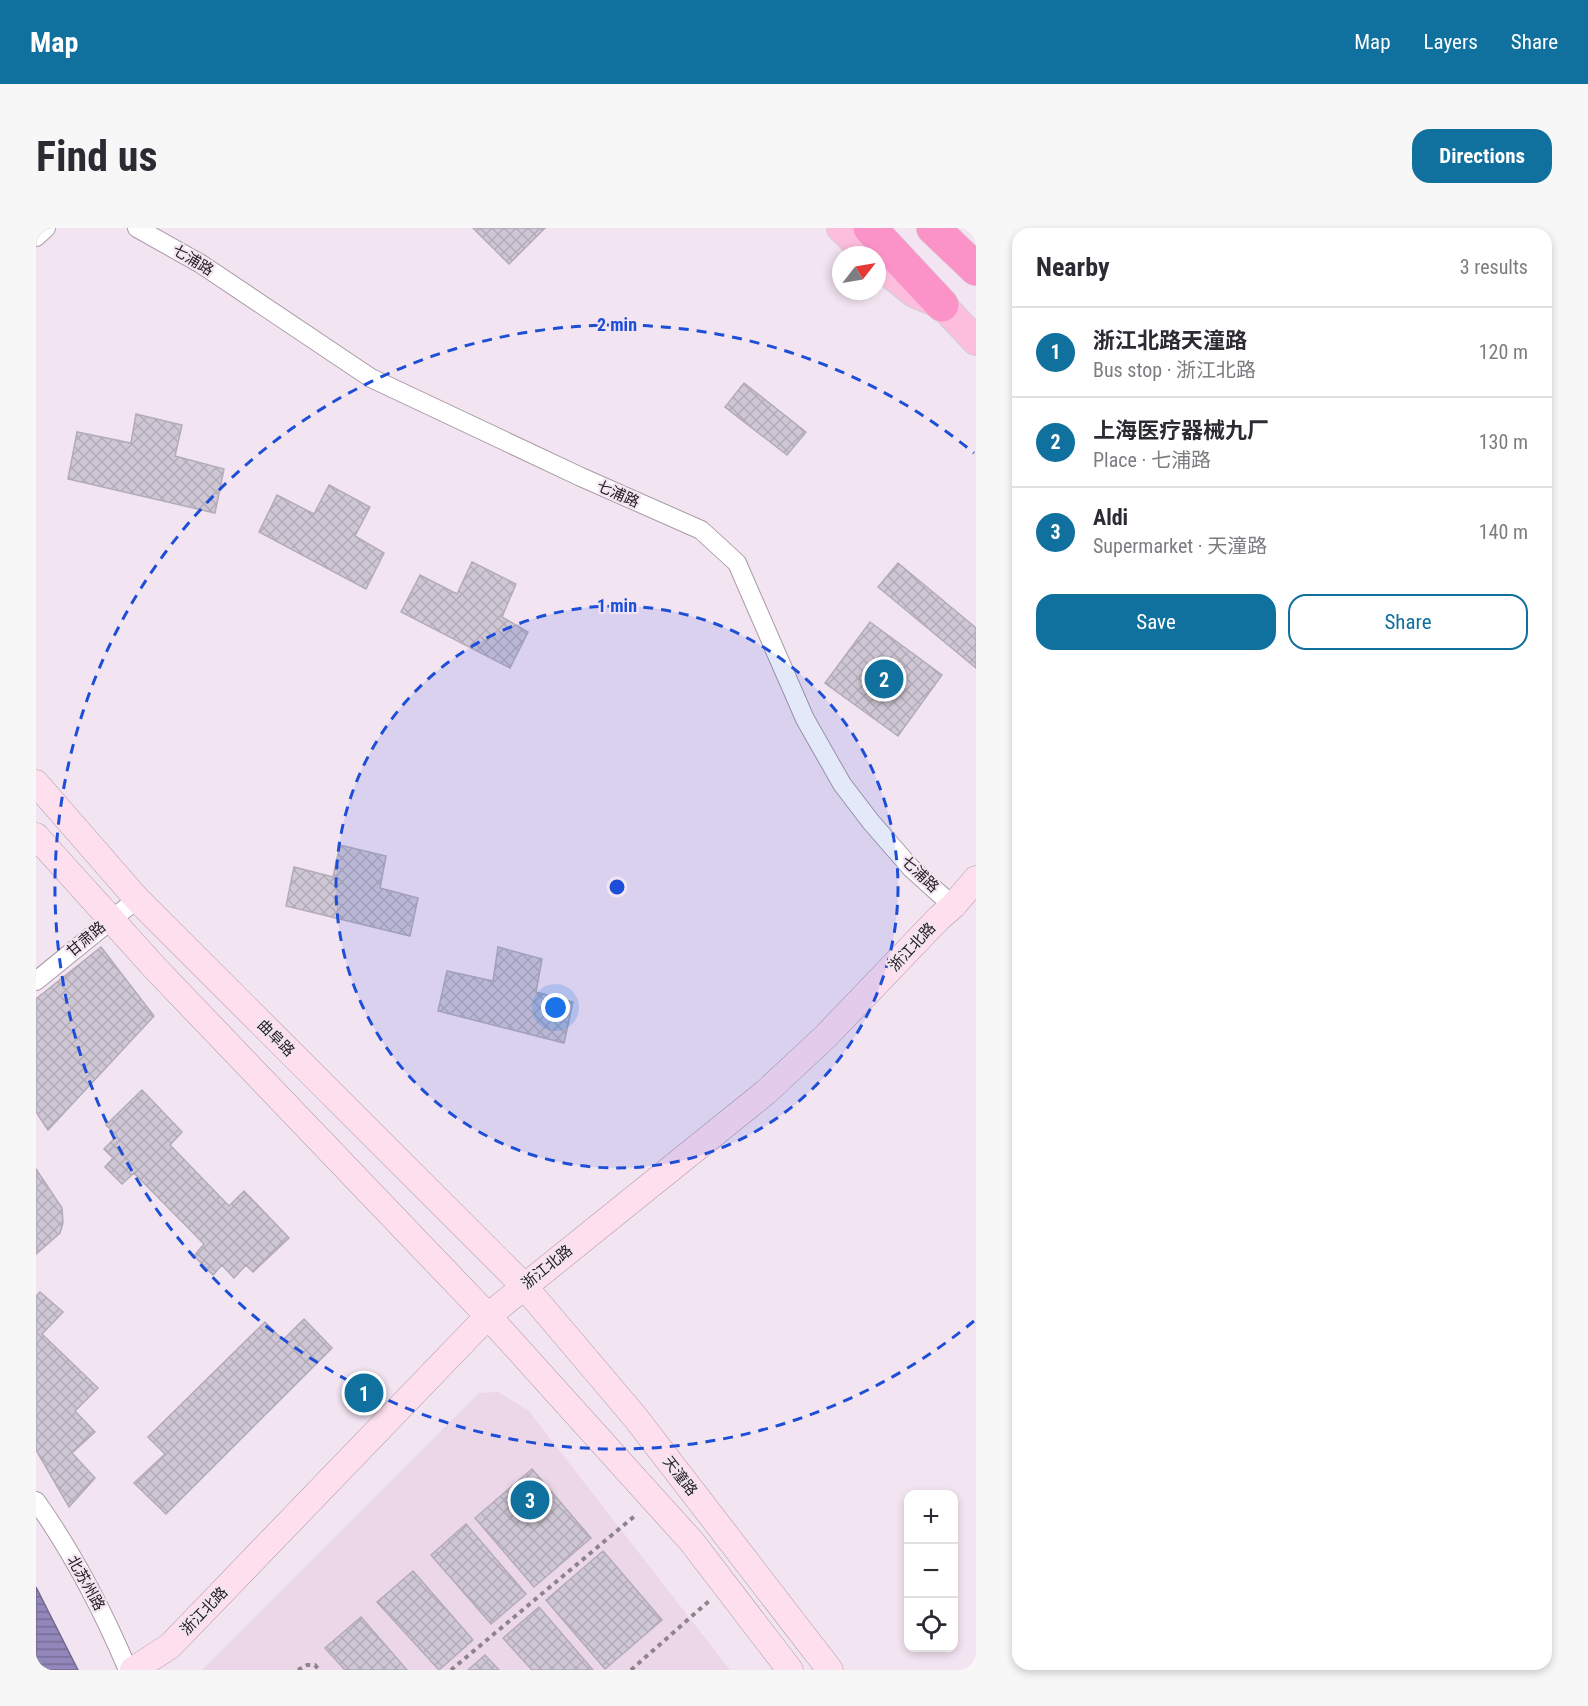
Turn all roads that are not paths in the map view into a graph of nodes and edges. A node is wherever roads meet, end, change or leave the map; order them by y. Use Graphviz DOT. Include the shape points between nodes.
graph roads {
  1 [pos="46,228"];
  2 [pos="137,228"];
  3 [pos="841,228"];
  4 [pos="870,228"];
  5 [pos="933,228"];
  6 [pos="36,237"];
  7 [pos="860,246"];
  8 [pos="976,269"];
  9 [pos="886,270"];
  10 [pos="942,305"];
  11 [pos="976,341"];
  12 [pos="36,783"];
  13 [pos="36,836"];
  14 [pos="976,879"];
  15 [pos="137,899"];
  16 [pos="954,906"];
  17 [pos="111,919"];
  18 [pos="36,981"];
  19 [pos="524,1286"];
  20 [pos="488,1316"];
  21 [pos="36,1501"];
  22 [pos="128,1670"];
  23 [pos="133,1670"];
  24 [pos="789,1670"];
  25 [pos="830,1670"];
  1 -- 6 [label="street"];
  2 -- 16 [label="street, 七浦路" via="201,264 371,378 701,530 737,563 805,719 842,784 911,868"];
  3 -- 7 [label="main road"];
  4 -- 10 [label="highway"];
  5 -- 8 [label="highway"];
  9 -- 10 [label="main road" via="914,293"];
  10 -- 11 [label="main road"];
  12 -- 15 [label="main road, 曲阜路"];
  13 -- 17 [label="main road"];
  14 -- 16 [label="main road, 浙江北路"];
  15 -- 17 [label="street, 甘肃路"];
  15 -- 19 [label="main road, 曲阜路"];
  16 -- 19 [label="main road, 浙江北路" via="766,1092"];
  17 -- 18 [label="street, 甘肃路"];
  17 -- 20 [label="main road"];
  19 -- 20 [label="main road, 浙江北路"];
  19 -- 25 [label="main road, 天潼路" via="635,1417"];
  20 -- 23 [label="main road, 浙江北路" via="171,1646"];
  20 -- 24 [label="main road" via="692,1542"];
  21 -- 22 [label="street, 北苏州路" via="98,1605"];
}
